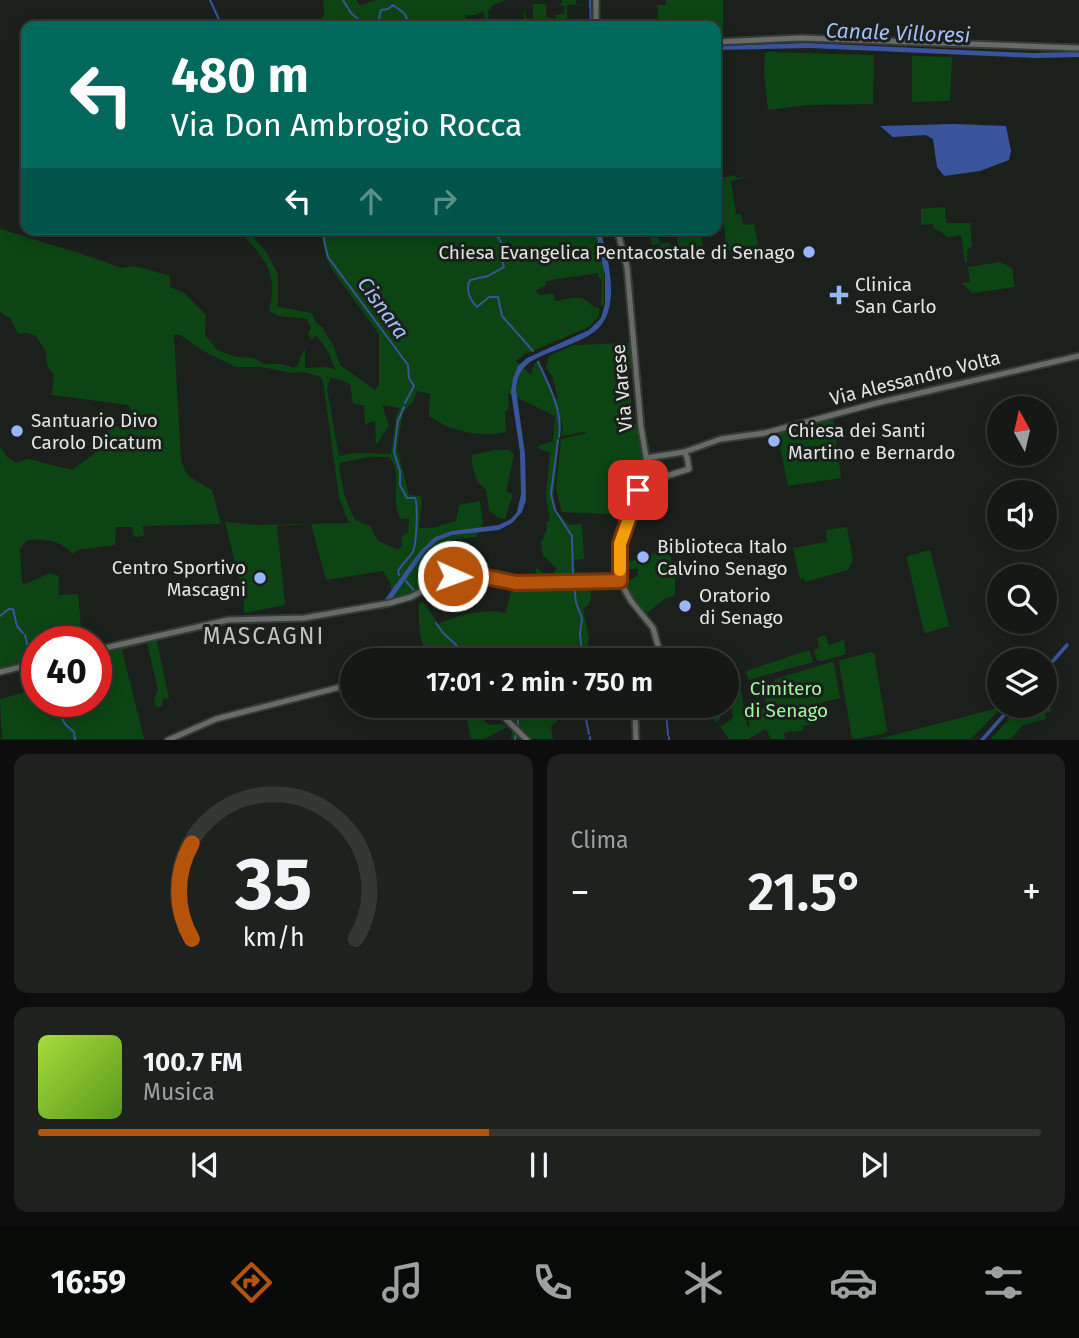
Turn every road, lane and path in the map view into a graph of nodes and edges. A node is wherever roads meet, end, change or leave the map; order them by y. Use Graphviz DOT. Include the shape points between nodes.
graph roads {
  1 [pos="596,0"];
  2 [pos="596,21"];
  3 [pos="721,42"];
  4 [pos="1079,48"];
  5 [pos="619,235"];
  6 [pos="1079,356"];
  7 [pos="690,452"];
  8 [pos="646,458"];
  9 [pos="649,481"];
  10 [pos="620,581"];
  11 [pos="112,646"];
  12 [pos="659,648"];
  13 [pos="21,667"];
  14 [pos="1,672"];
  15 [pos="340,687"];
  16 [pos="505,718"];
  17 [pos="635,718"];
  18 [pos="168,740"];
  19 [pos="527,740"];
  20 [pos="636,740"];
  1 -- 2 [label="street"];
  3 -- 4 [label="street" via="801,38"];
  5 -- 8 [label="street, Via Varese" via="626,261"];
  6 -- 7 [label="street, Via Alessandro Volta" via="721,439"];
  7 -- 8 [label="street, Via Alessandro Volta"];
  7 -- 9 [label="street" via="689,468"];
  8 -- 9 [label="street, Via Varese"];
  9 -- 10 [label="street" via="636,493 620,542"];
  10 -- 11 [label="street" via="514,582 458,575 390,603 299,618 231,620"];
  10 -- 12 [label="street" via="654,631"];
  13 -- 14 [label="street"];
  15 -- 18 [label="street" via="216,719"];
  16 -- 19 [label="street"];
  17 -- 20 [label="street"];
}
